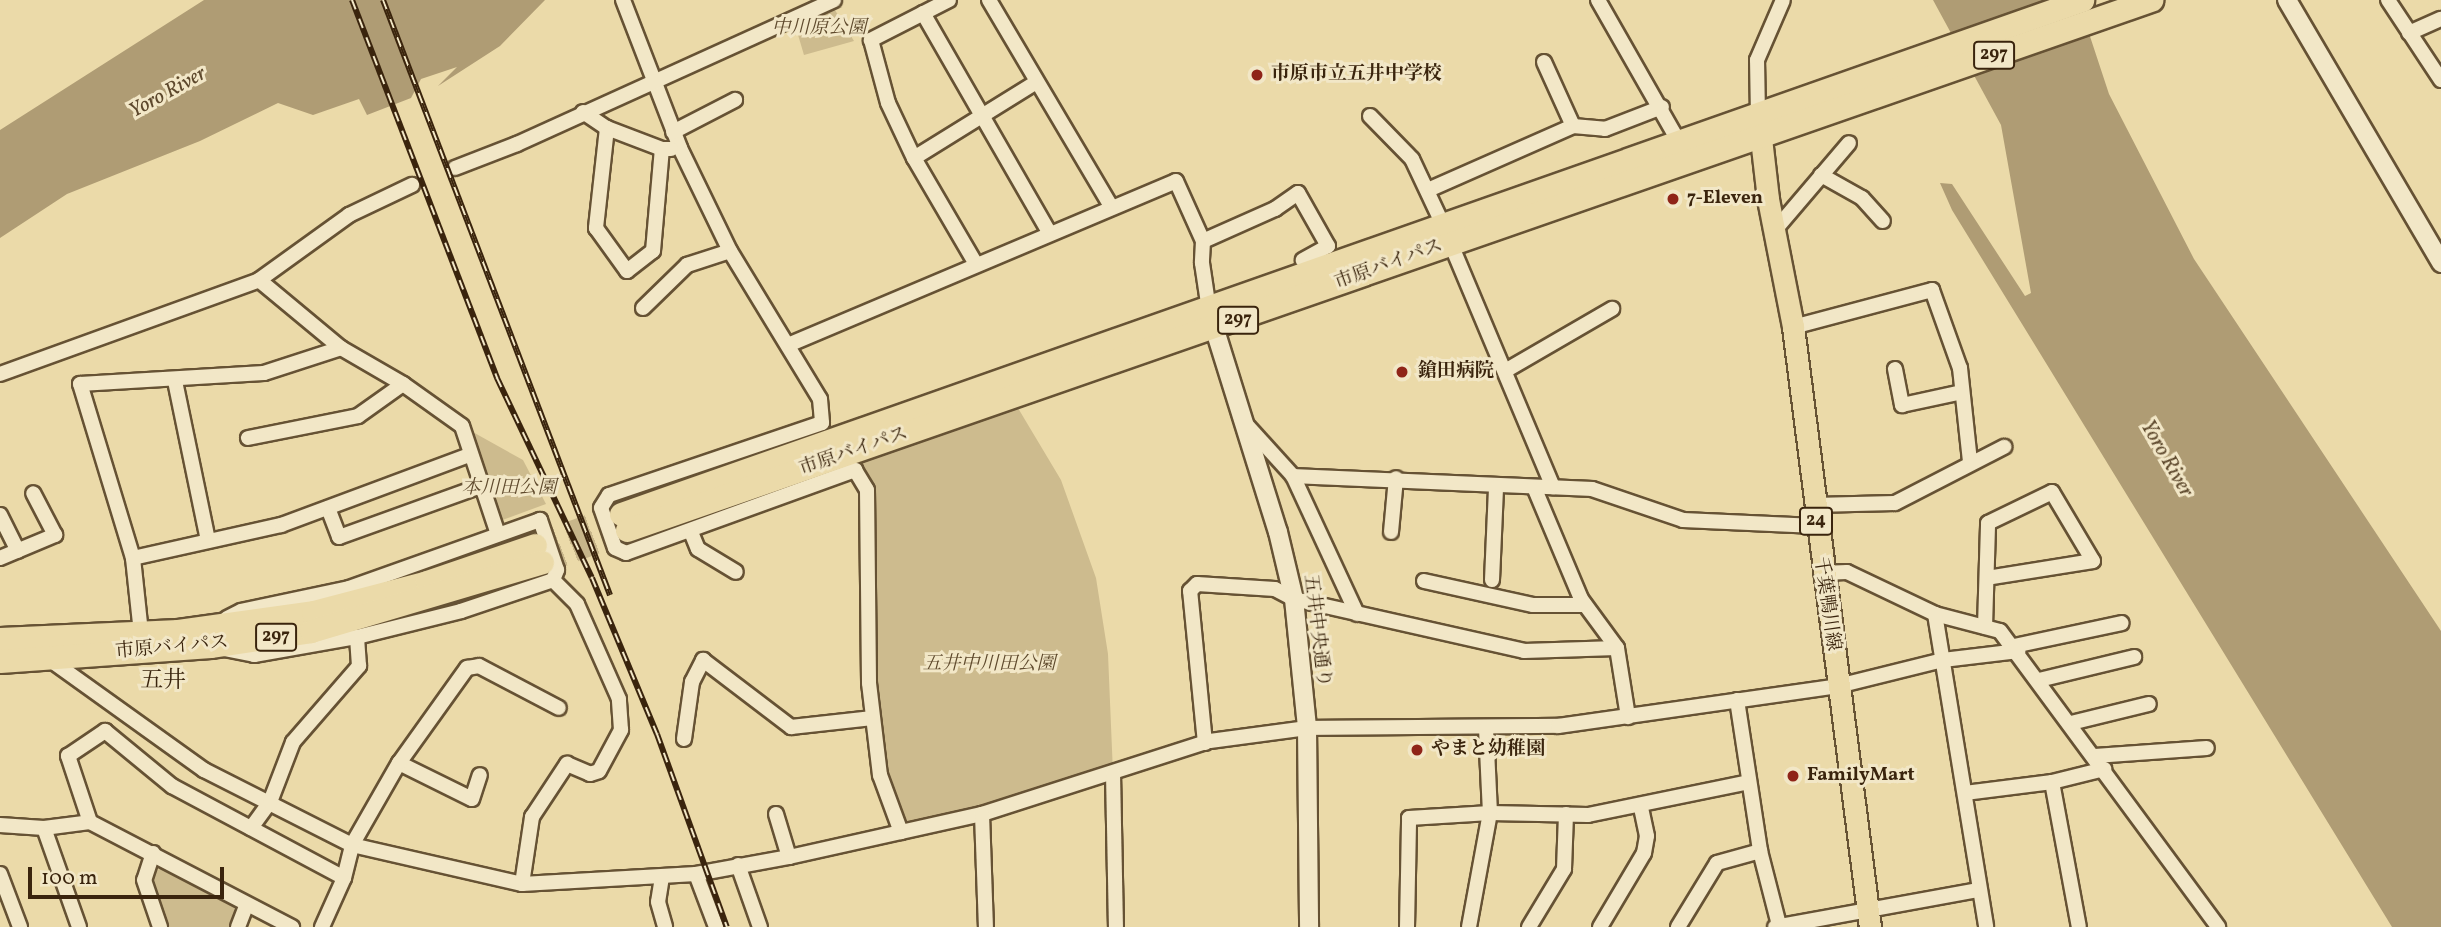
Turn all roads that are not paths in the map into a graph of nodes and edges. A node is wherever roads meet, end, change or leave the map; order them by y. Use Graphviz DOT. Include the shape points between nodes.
graph roads {
  1 [pos="623,0"];
  2 [pos="834,0"];
  3 [pos="949,0"];
  4 [pos="989,0"];
  5 [pos="1598,0"];
  6 [pos="1783,0"];
  7 [pos="2082,0"];
  8 [pos="2287,0"];
  9 [pos="2388,0"];
  10 [pos="2146,2"];
  11 [pos="923,13"];
  12 [pos="2441,19"];
  13 [pos="2409,33"];
  14 [pos="1544,62"];
  15 [pos="656,78"];
  16 [pos="2441,80"];
  17 [pos="1035,83"];
  18 [pos="1842,96"];
  19 [pos="735,100"];
  20 [pos="1662,107"];
  21 [pos="583,113"];
  22 [pos="1370,116"];
  23 [pos="979,117"];
  24 [pos="1573,126"];
  25 [pos="1760,126"];
  26 [pos="607,128"];
  27 [pos="673,132"];
  28 [pos="1849,143"];
  29 [pos="1680,144"];
  30 [pos="680,148"];
  31 [pos="662,149"];
  32 [pos="914,159"];
  33 [pos="454,168"];
  34 [pos="1821,175"];
  35 [pos="412,185"];
  36 [pos="1428,190"];
  37 [pos="1111,206"];
  38 [pos="1883,221"];
  39 [pos="1775,230"];
  40 [pos="1049,232"];
  41 [pos="1447,234"];
  42 [pos="1203,241"];
  43 [pos="730,251"];
  44 [pos="1303,260"];
  45 [pos="2441,263"];
  46 [pos="976,264"];
  47 [pos="259,280"];
  48 [pos="643,309"];
  49 [pos="1612,309"];
  50 [pos="1211,320"];
  51 [pos="1793,327"];
  52 [pos="788,345"];
  53 [pos="341,348"];
  54 [pos="1895,369"];
  55 [pos="1505,372"];
  56 [pos="0,374"];
  57 [pos="175,381"];
  58 [pos="403,384"];
  59 [pos="1962,391"];
  60 [pos="1242,420"];
  61 [pos="248,438"];
  62 [pos="2004,447"];
  63 [pos="469,455"];
  64 [pos="1970,462"];
  65 [pos="1293,477"];
  66 [pos="1396,478"];
  67 [pos="481,486"];
  68 [pos="1496,487"];
  69 [pos="1534,487"];
  70 [pos="1553,487"];
  71 [pos="33,493"];
  72 [pos="328,508"];
  73 [pos="0,515"];
  74 [pos="1815,516"];
  75 [pos="624,522"];
  76 [pos="691,532"];
  77 [pos="1391,532"];
  78 [pos="498,534"];
  79 [pos="208,541"];
  80 [pos="18,551"];
  81 [pos="0,558"];
  82 [pos="133,558"];
  83 [pos="543,562"];
  84 [pos="736,572"];
  85 [pos="1821,573"];
  86 [pos="1987,579"];
  87 [pos="1492,580"];
  88 [pos="1424,581"];
  89 [pos="1294,599"];
  90 [pos="1585,605"];
  91 [pos="1357,614"];
  92 [pos="1935,614"];
  93 [pos="2122,623"];
  94 [pos="1985,627"];
  95 [pos="141,633"];
  96 [pos="208,637"];
  97 [pos="357,637"];
  98 [pos="0,639"];
  99 [pos="1617,648"];
  100 [pos="2016,649"];
  101 [pos="2134,657"];
  102 [pos="47,658"];
  103 [pos="1943,660"];
  104 [pos="0,661"];
  105 [pos="2039,680"];
  106 [pos="1838,686"];
  107 [pos="1737,699"];
  108 [pos="2149,704"];
  109 [pos="559,708"];
  110 [pos="873,718"];
  111 [pos="1628,718"];
  112 [pos="2071,723"];
  113 [pos="1307,727"];
  114 [pos="1486,728"];
  115 [pos="684,739"];
  116 [pos="1205,743"];
  117 [pos="2207,748"];
  118 [pos="2095,756"];
  119 [pos="399,763"];
  120 [pos="2104,769"];
  121 [pos="1113,773"];
  122 [pos="480,775"];
  123 [pos="1749,782"];
  124 [pos="2052,782"];
  125 [pos="1965,793"];
  126 [pos="270,802"];
  127 [pos="1641,807"];
  128 [pos="1490,813"];
  129 [pos="776,814"];
  130 [pos="982,814"];
  131 [pos="1566,814"];
  132 [pos="90,822"];
  133 [pos="0,825"];
  134 [pos="44,828"];
  135 [pos="251,828"];
  136 [pos="901,832"];
  137 [pos="352,845"];
  138 [pos="1760,851"];
  139 [pos="153,853"];
  140 [pos="789,857"];
  141 [pos="738,865"];
  142 [pos="0,874"];
  143 [pos="696,874"];
  144 [pos="662,877"];
  145 [pos="344,878"];
  146 [pos="522,884"];
  147 [pos="1979,890"];
  148 [pos="246,906"];
  149 [pos="1868,918"];
  150 [pos="1777,926"];
  151 [pos="20,927"];
  152 [pos="79,927"];
  153 [pos="160,927"];
  154 [pos="239,927"];
  155 [pos="292,927"];
  156 [pos="323,927"];
  157 [pos="665,927"];
  158 [pos="716,927"];
  159 [pos="760,927"];
  160 [pos="986,927"];
  161 [pos="1116,927"];
  162 [pos="1309,927"];
  163 [pos="1407,927"];
  164 [pos="1469,927"];
  165 [pos="1529,927"];
  166 [pos="1600,927"];
  167 [pos="1678,927"];
  168 [pos="1986,927"];
  169 [pos="2079,927"];
  170 [pos="2218,927"];
  1 -- 15 [label="street"];
  2 -- 15 [label="street"];
  3 -- 11 [label="street"];
  4 -- 17 [label="street"];
  5 -- 20 [label="street"];
  6 -- 25 [label="street" via="1757,61"];
  7 -- 18 [label="highway, 市原バイパス / 297"];
  8 -- 45 [label="street"];
  9 -- 13 [label="street"];
  10 -- 18 [label="highway, 市原バイパス / 297"];
  11 -- 23 [label="street"];
  11 -- 32 [label="street" via="872,40 888,103"];
  12 -- 13 [label="street"];
  13 -- 16 [label="street"];
  14 -- 24 [label="street"];
  15 -- 21 [label="street"];
  15 -- 27 [label="street"];
  17 -- 23 [label="street"];
  17 -- 37 [label="street"];
  18 -- 25 [label="highway, 市原バイパス / 297"];
  19 -- 27 [label="street"];
  20 -- 24 [label="street" via="1605,129"];
  20 -- 29 [label="street"];
  21 -- 26 [label="street"];
  21 -- 33 [label="street"];
  22 -- 36 [label="street" via="1412,159"];
  23 -- 32 [label="street"];
  23 -- 40 [label="street"];
  24 -- 36 [label="street"];
  25 -- 29 [label="highway, 市原バイパス / 297"];
  25 -- 39 [label="main road, 千葉鴨川線 / 24"];
  25 -- 41 [label="highway, 市原バイパス / 297"];
  26 -- 31 [label="street"];
  26 -- 31 [label="street" via="596,228 627,271 653,251"];
  27 -- 30 [label="street"];
  28 -- 34 [label="street"];
  29 -- 41 [label="highway, 市原バイパス / 297"];
  30 -- 31 [label="street"];
  30 -- 43 [label="street"];
  32 -- 46 [label="street"];
  34 -- 38 [label="street" via="1863,198"];
  34 -- 39 [label="street"];
  35 -- 47 [label="street" via="349,215"];
  36 -- 41 [label="street"];
  37 -- 40 [label="street"];
  37 -- 42 [label="street" via="1176,181"];
  39 -- 51 [label="main road, 千葉鴨川線 / 24"];
  40 -- 46 [label="street"];
  41 -- 50 [label="highway, 市原バイパス / 297"];
  41 -- 55 [label="street"];
  42 -- 44 [label="street" via="1276,209 1298,193 1328,246"];
  42 -- 50 [label="street"];
  43 -- 48 [label="street" via="687,265"];
  43 -- 52 [label="street"];
  46 -- 52 [label="street"];
  47 -- 53 [label="street"];
  47 -- 56 [label="street"];
  49 -- 55 [label="street"];
  50 -- 60 [label="street, 五井中央通り"];
  50 -- 75 [label="highway, 市原バイパス / 297"];
  51 -- 59 [label="street" via="1932,290 1960,368"];
  51 -- 74 [label="main road, 千葉鴨川線 / 24"];
  52 -- 76 [label="street" via="820,399 822,423 609,495 601,508 615,548 626,553"];
  53 -- 57 [label="street" via="264,373"];
  53 -- 58 [label="street"];
  54 -- 59 [label="street" via="1902,405"];
  55 -- 70 [label="street"];
  57 -- 79 [label="street"];
  57 -- 82 [label="street" via="80,384"];
  58 -- 61 [label="street" via="358,416"];
  58 -- 63 [label="street" via="462,426"];
  59 -- 64 [label="street"];
  60 -- 65 [label="street"];
  60 -- 89 [label="street, 五井中央通り" via="1279,531"];
  62 -- 64 [label="street"];
  63 -- 67 [label="street"];
  63 -- 72 [label="street"];
  64 -- 74 [label="street" via="1895,503"];
  65 -- 66 [label="street"];
  65 -- 91 [label="street"];
  66 -- 68 [label="street"];
  66 -- 77 [label="street"];
  67 -- 72 [label="street" via="339,537"];
  67 -- 78 [label="street"];
  68 -- 69 [label="street"];
  68 -- 87 [label="street"];
  69 -- 70 [label="street"];
  69 -- 90 [label="street"];
  70 -- 74 [label="street" via="1592,489 1683,520"];
  71 -- 80 [label="street" via="55,535"];
  72 -- 79 [label="street" via="281,526"];
  73 -- 80 [label="street"];
  74 -- 85 [label="main road, 千葉鴨川線 / 24"];
  76 -- 84 [label="street" via="698,549"];
  76 -- 110 [label="street" via="855,470 867,490"];
  78 -- 83 [label="street" via="540,520 557,570"];
  78 -- 96 [label="street" via="349,588 241,611"];
  79 -- 82 [label="street"];
  80 -- 81 [label="street"];
  82 -- 95 [label="street"];
  83 -- 96 [label="highway, 市原バイパス / 297" via="358,620"];
  83 -- 97 [label="street" via="461,611"];
  83 -- 146 [label="street" via="577,604 619,699 621,730 599,771 590,774 567,764 532,817"];
  85 -- 92 [label="street" via="1847,572"];
  85 -- 106 [label="main road, 千葉鴨川線 / 24"];
  86 -- 86 [label="street" via="1988,523 2052,492 2093,561"];
  86 -- 94 [label="street"];
  88 -- 90 [label="street" via="1533,606"];
  89 -- 91 [label="street"];
  89 -- 113 [label="street, 五井中央通り"];
  89 -- 116 [label="street" via="1275,589 1197,584 1190,591"];
  90 -- 99 [label="street"];
  91 -- 99 [label="street" via="1524,651"];
  92 -- 94 [label="street"];
  92 -- 103 [label="street"];
  93 -- 100 [label="street"];
  94 -- 100 [label="street" via="2000,631"];
  95 -- 96 [label="highway, 市原バイパス / 297"];
  95 -- 98 [label="highway, 市原バイパス / 297"];
  96 -- 97 [label="street" via="254,656"];
  96 -- 102 [label="highway, 市原バイパス / 297"];
  97 -- 126 [label="street" via="359,666 293,742"];
  99 -- 111 [label="street"];
  100 -- 103 [label="street"];
  100 -- 105 [label="street"];
  101 -- 105 [label="street"];
  102 -- 104 [label="highway, 市原バイパス / 297"];
  102 -- 126 [label="street" via="204,770"];
  103 -- 106 [label="street"];
  103 -- 125 [label="street"];
  105 -- 112 [label="street"];
  106 -- 107 [label="street"];
  106 -- 149 [label="main road, 千葉鴨川線 / 24"];
  107 -- 111 [label="street"];
  107 -- 123 [label="street"];
  108 -- 112 [label="street"];
  109 -- 119 [label="street" via="479,666 467,668"];
  110 -- 115 [label="street" via="791,727 703,660 692,682"];
  110 -- 136 [label="street" via="880,775"];
  111 -- 114 [label="street"];
  112 -- 118 [label="street"];
  113 -- 114 [label="street"];
  113 -- 116 [label="street"];
  113 -- 162 [label="street, 五井中央通り"];
  114 -- 128 [label="street"];
  116 -- 121 [label="street"];
  117 -- 118 [label="street"];
  118 -- 120 [label="street"];
  119 -- 122 [label="street" via="472,799"];
  119 -- 137 [label="street"];
  120 -- 124 [label="street"];
  120 -- 170 [label="street"];
  121 -- 130 [label="street"];
  121 -- 161 [label="street"];
  123 -- 127 [label="street"];
  123 -- 138 [label="street"];
  124 -- 125 [label="street"];
  124 -- 169 [label="street"];
  125 -- 147 [label="street"];
  126 -- 135 [label="street"];
  126 -- 137 [label="street"];
  127 -- 131 [label="street" via="1588,816"];
  127 -- 166 [label="street" via="1647,836 1644,853"];
  128 -- 131 [label="street"];
  128 -- 163 [label="street" via="1409,818"];
  128 -- 164 [label="street"];
  129 -- 140 [label="street"];
  130 -- 136 [label="street"];
  130 -- 160 [label="street"];
  131 -- 165 [label="street" via="1564,869"];
  132 -- 134 [label="street"];
  132 -- 135 [label="street" via="68,755 105,731 173,786"];
  132 -- 139 [label="street"];
  133 -- 134 [label="street"];
  134 -- 152 [label="street"];
  135 -- 145 [label="street"];
  136 -- 140 [label="street"];
  137 -- 145 [label="street"];
  137 -- 146 [label="street"];
  138 -- 150 [label="street"];
  138 -- 167 [label="street" via="1717,863"];
  139 -- 148 [label="street"];
  139 -- 153 [label="street" via="144,880"];
  140 -- 141 [label="street"];
  141 -- 143 [label="street"];
  141 -- 159 [label="street"];
  142 -- 151 [label="street"];
  143 -- 144 [label="street"];
  143 -- 158 [label="street"];
  144 -- 146 [label="street"];
  144 -- 157 [label="street" via="658,902"];
  145 -- 156 [label="street"];
  147 -- 149 [label="street"];
  147 -- 168 [label="street"];
  148 -- 154 [label="street"];
  148 -- 155 [label="street"];
  149 -- 150 [label="street"];
}
